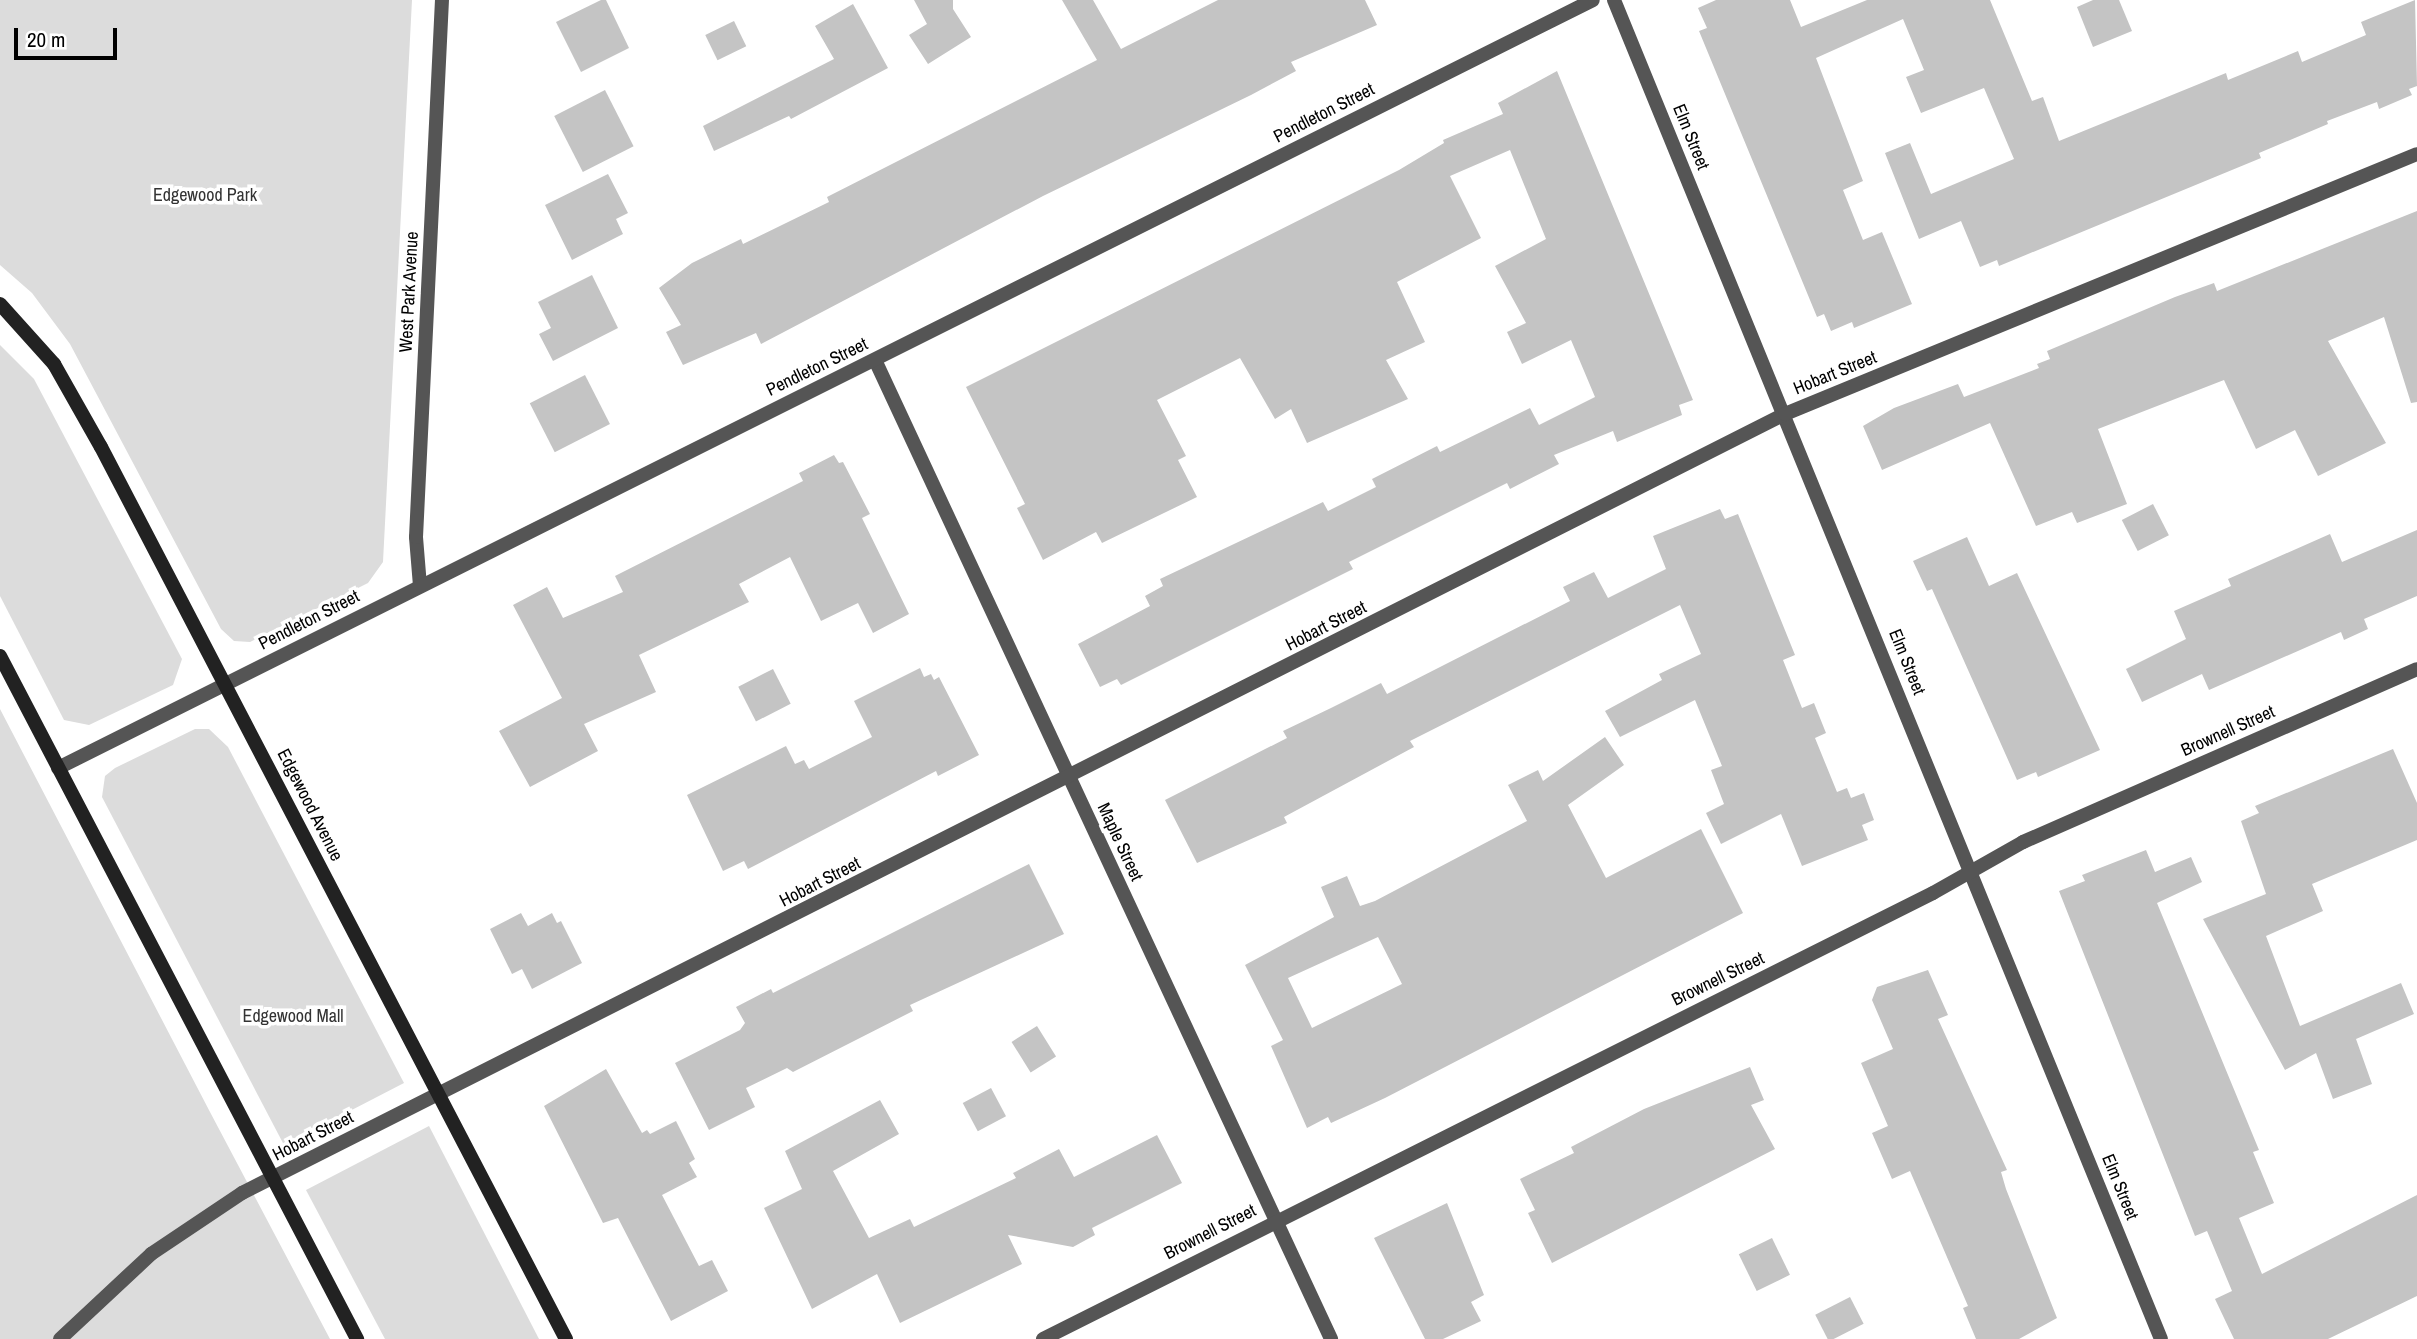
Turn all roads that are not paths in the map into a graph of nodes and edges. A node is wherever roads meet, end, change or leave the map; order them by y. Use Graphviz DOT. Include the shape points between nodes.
graph roads {
  1 [pos="442,0"];
  2 [pos="1592,0"];
  3 [pos="1614,0"];
  4 [pos="2417,154"];
  5 [pos="0,303"];
  6 [pos="875,360"];
  7 [pos="1785,414"];
  8 [pos="420,586"];
  9 [pos="0,656"];
  10 [pos="2417,669"];
  11 [pos="225,683"];
  12 [pos="58,768"];
  13 [pos="1069,779"];
  14 [pos="1972,871"];
  15 [pos="439,1094"];
  16 [pos="273,1177"];
  17 [pos="1275,1220"];
  18 [pos="60,1339"];
  19 [pos="357,1339"];
  20 [pos="566,1339"];
  21 [pos="1044,1339"];
  22 [pos="1331,1339"];
  23 [pos="2161,1339"];
  1 -- 8 [label="street, West Park Avenue" via="416,537"];
  2 -- 6 [label="street, Pendleton Street"];
  3 -- 7 [label="street, Elm Street"];
  4 -- 7 [label="street, Hobart Street"];
  5 -- 11 [label="street, Edgewood Avenue" via="54,365"];
  6 -- 8 [label="street, Pendleton Street"];
  6 -- 13 [label="street, Maple Street"];
  7 -- 13 [label="street, Hobart Street"];
  7 -- 14 [label="street, Elm Street"];
  8 -- 11 [label="street, Pendleton Street"];
  9 -- 12 [label="street"];
  10 -- 14 [label="street, Brownell Street" via="2023,842"];
  11 -- 12 [label="street, Pendleton Street"];
  11 -- 15 [label="street, Edgewood Avenue"];
  12 -- 16 [label="street"];
  13 -- 15 [label="street, Hobart Street"];
  13 -- 17 [label="street, Maple Street"];
  14 -- 17 [label="street, Brownell Street"];
  14 -- 23 [label="street, Elm Street"];
  15 -- 16 [label="street, Hobart Street"];
  15 -- 20 [label="street, Edgewood Avenue"];
  16 -- 18 [label="street, Hobart Street" via="217,1208 151,1254"];
  16 -- 19 [label="street"];
  17 -- 21 [label="street, Brownell Street"];
  17 -- 22 [label="street, Maple Street"];
}
